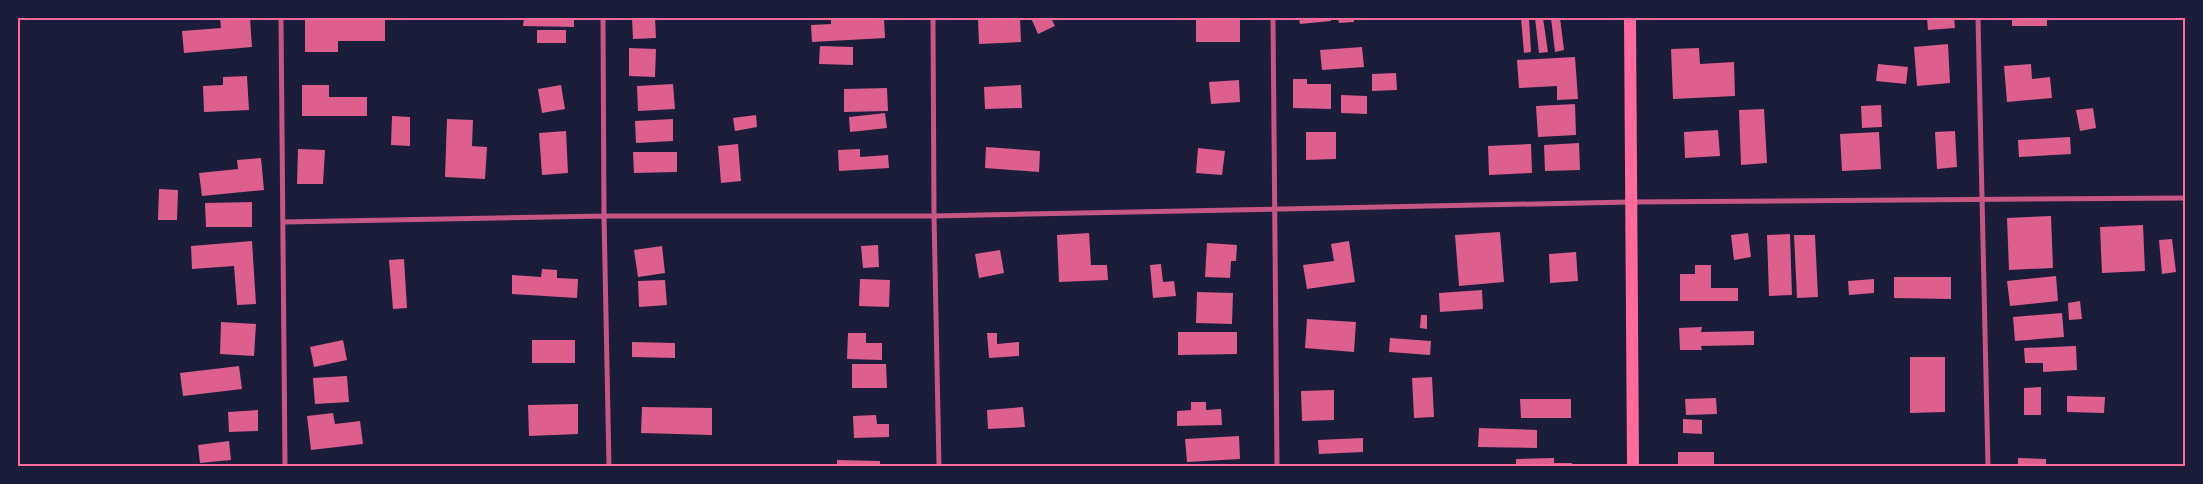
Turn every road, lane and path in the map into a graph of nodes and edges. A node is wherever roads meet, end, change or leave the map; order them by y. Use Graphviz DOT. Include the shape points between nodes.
graph roads {
  1 [pos="281,18"];
  2 [pos="603,18"];
  3 [pos="933,18"];
  4 [pos="1273,18"];
  5 [pos="1630,18"];
  6 [pos="1978,18"];
  7 [pos="2186,198"];
  8 [pos="1982,200"];
  9 [pos="1630,202"];
  10 [pos="1275,210"];
  11 [pos="604,216"];
  12 [pos="934,216"];
  13 [pos="284,222"];
  14 [pos="285,466"];
  15 [pos="609,466"];
  16 [pos="939,466"];
  17 [pos="1277,466"];
  18 [pos="1633,466"];
  19 [pos="1988,466"];
  1 -- 13 [label="street"];
  2 -- 11 [label="street"];
  3 -- 12 [label="street"];
  4 -- 10 [label="street"];
  5 -- 9 [label="main road"];
  6 -- 8 [label="street"];
  7 -- 8 [label="street"];
  8 -- 9 [label="street"];
  8 -- 19 [label="street"];
  9 -- 10 [label="street"];
  9 -- 18 [label="main road"];
  10 -- 12 [label="street"];
  10 -- 17 [label="street"];
  11 -- 12 [label="street"];
  11 -- 13 [label="street"];
  11 -- 15 [label="street"];
  12 -- 16 [label="street"];
  13 -- 14 [label="street"];
}
